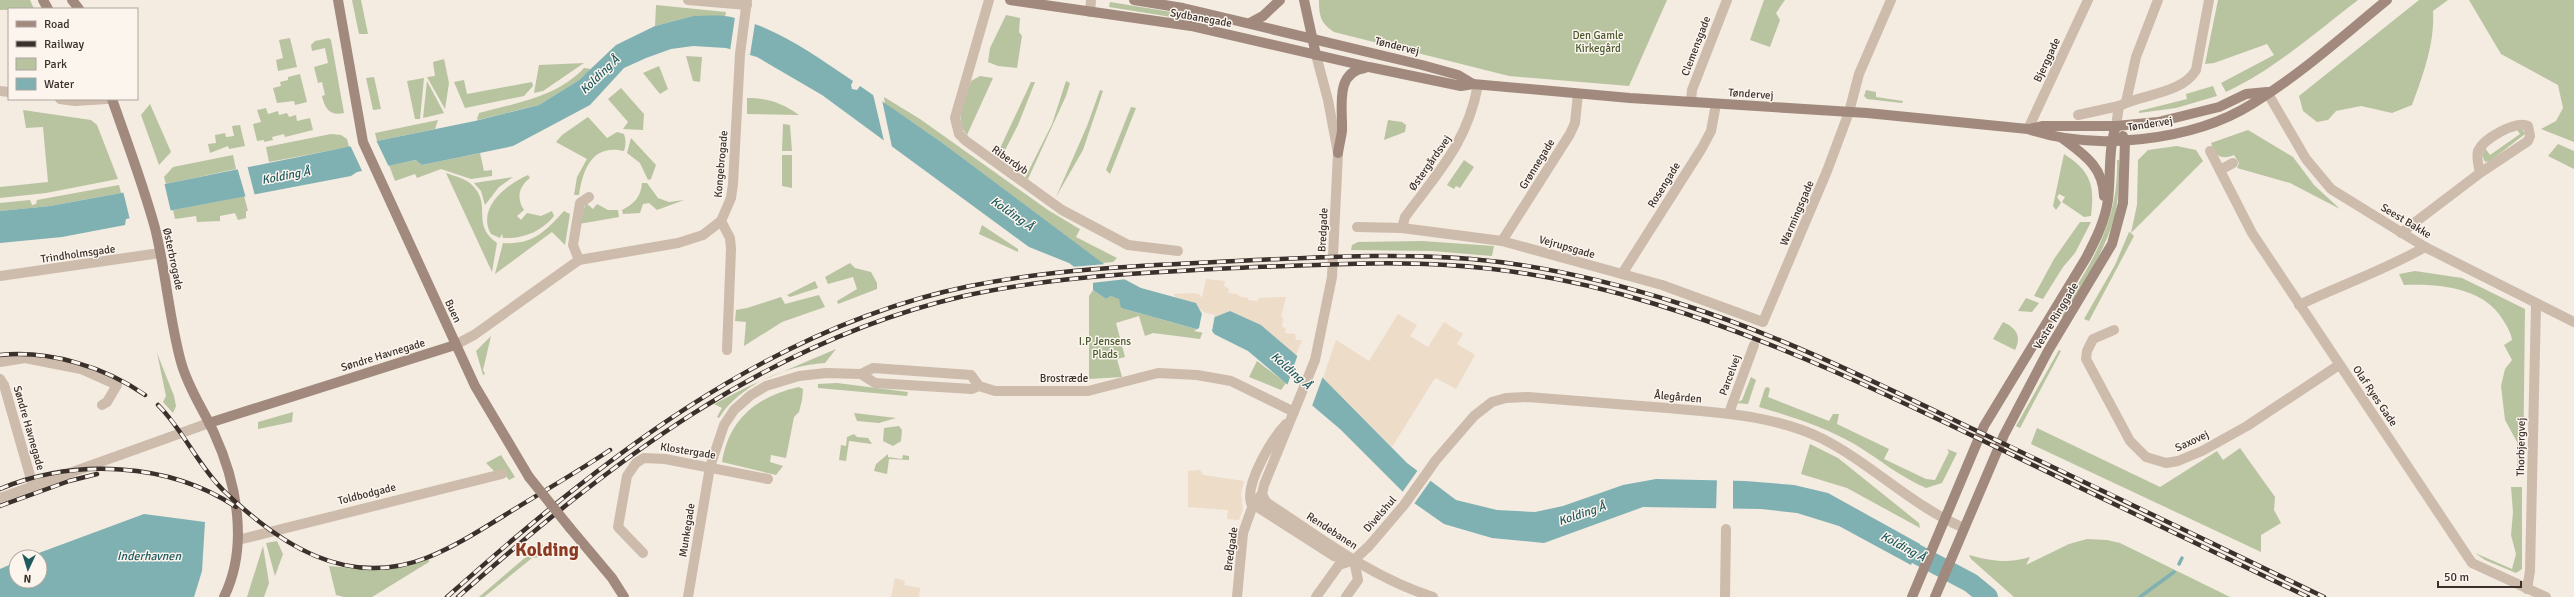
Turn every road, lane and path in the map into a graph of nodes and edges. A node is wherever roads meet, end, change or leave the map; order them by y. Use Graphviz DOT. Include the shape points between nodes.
graph roads {
  1 [pos="72,0"];
  2 [pos="338,0"];
  3 [pos="688,0"];
  4 [pos="989,0"];
  5 [pos="1010,0"];
  6 [pos="1092,0"];
  7 [pos="1134,0"];
  8 [pos="1280,0"];
  9 [pos="1304,0"];
  10 [pos="1727,0"];
  11 [pos="1891,0"];
  12 [pos="2088,0"];
  13 [pos="2158,0"];
  14 [pos="2209,0"];
  15 [pos="2387,0"];
  16 [pos="747,2"];
  17 [pos="78,8"];
  18 [pos="1090,12"];
  19 [pos="1250,23"];
  20 [pos="1313,39"];
  21 [pos="1316,55"];
  22 [pos="1369,68"];
  23 [pos="1476,84"];
  24 [pos="2267,92"];
  25 [pos="1578,94"];
  26 [pos="68,100"];
  27 [pos="91,100"];
  28 [pos="112,100"];
  29 [pos="1691,102"];
  30 [pos="1716,104"];
  31 [pos="2122,104"];
  32 [pos="1848,112"];
  33 [pos="2078,115"];
  34 [pos="2116,126"];
  35 [pos="2028,129"];
  36 [pos="2060,137"];
  37 [pos="2125,140"];
  38 [pos="2111,141"];
  39 [pos="2210,151"];
  40 [pos="1338,153"];
  41 [pos="2233,163"];
  42 [pos="2220,170"];
  43 [pos="2480,173"];
  44 [pos="589,197"];
  45 [pos="2105,216"];
  46 [pos="721,221"];
  47 [pos="1357,227"];
  48 [pos="1402,228"];
  49 [pos="2401,233"];
  50 [pos="1502,241"];
  51 [pos="2425,247"];
  52 [pos="1178,250"];
  53 [pos="160,253"];
  54 [pos="579,260"];
  55 [pos="1622,274"];
  56 [pos="0,276"];
  57 [pos="2299,304"];
  58 [pos="2536,305"];
  59 [pos="1763,322"];
  60 [pos="2574,322"];
  61 [pos="2114,330"];
  62 [pos="456,345"];
  63 [pos="1754,346"];
  64 [pos="727,350"];
  65 [pos="0,362"];
  66 [pos="2340,365"];
  67 [pos="860,374"];
  68 [pos="0,379"];
  69 [pos="979,386"];
  70 [pos="102,405"];
  71 [pos="1729,413"];
  72 [pos="1293,415"];
  73 [pos="209,423"];
  74 [pos="710,467"];
  75 [pos="502,474"];
  76 [pos="768,479"];
  77 [pos="34,486"];
  78 [pos="1262,494"];
  79 [pos="0,498"];
  80 [pos="1408,500"];
  81 [pos="1253,505"];
  82 [pos="1944,520"];
  83 [pos="1964,528"];
  84 [pos="1726,529"];
  85 [pos="238,540"];
  86 [pos="643,553"];
  87 [pos="1354,560"];
  88 [pos="2527,588"];
  89 [pos="1913,595"];
  90 [pos="224,597"];
  91 [pos="624,597"];
  92 [pos="688,597"];
  93 [pos="1237,597"];
  94 [pos="1316,597"];
  95 [pos="1346,597"];
  96 [pos="1433,597"];
  97 [pos="1725,597"];
  98 [pos="1935,597"];
  99 [pos="2546,597"];
  1 -- 17 [label="main road"];
  2 -- 62 [label="main road, Buen" via="363,142"];
  3 -- 16 [label="street"];
  4 -- 52 [label="street, Riberdyb" via="955,118 959,134 980,153 1037,194 1106,234 1128,245"];
  5 -- 18 [label="main road, Sydbanegade"];
  6 -- 18 [label="street"];
  7 -- 19 [label="main road, Sydbanegade"];
  8 -- 19 [label="main road" via="1263,16"];
  9 -- 20 [label="main road, Bredgade"];
  10 -- 29 [label="street, Clemensgade" via="1692,90"];
  11 -- 32 [label="street, Warmingsgade" via="1859,74"];
  12 -- 35 [label="street, Bjerggade"];
  13 -- 31 [label="street" via="2136,57"];
  14 -- 31 [label="street" via="2196,70 2192,77 2183,84"];
  15 -- 24 [label="main road, Tøndervej" via="2299,71"];
  16 -- 46 [label="street, Kongebrogade" via="740,54 733,184 731,198"];
  18 -- 21 [label="main road, Sydbanegade" via="1191,26"];
  19 -- 20 [label="main road, Sydbanegade"];
  20 -- 21 [label="main road, Bredgade"];
  20 -- 23 [label="main road, Tøndervej" via="1422,64 1458,75"];
  21 -- 22 [label="main road, Tøndervej"];
  21 -- 40 [label="street, Bredgade"];
  22 -- 23 [label="main road, Tøndervej" via="1461,86"];
  22 -- 40 [label="main road" via="1357,69 1350,74 1344,85 1341,98 1342,132"];
  23 -- 25 [label="main road, Tøndervej"];
  23 -- 48 [label="street, Østergårdsvej" via="1470,118 1458,146 1405,217"];
  24 -- 34 [label="main road, Tøndervej" via="2246,94 2219,107 2158,122"];
  24 -- 37 [label="main road, Tøndervej" via="2252,104 2202,125 2160,136"];
  24 -- 49 [label="street, Seest Bakke" via="2306,158 2331,189"];
  25 -- 29 [label="main road, Tøndervej"];
  25 -- 50 [label="street, Grønnegade" via="1575,123 1570,134"];
  26 -- 27 [label="street"];
  28 -- 53 [label="main road, Østerbrogade" via="141,182"];
  29 -- 30 [label="main road, Tøndervej"];
  30 -- 32 [label="main road, Tøndervej"];
  30 -- 55 [label="street, Rosengade" via="1710,132 1702,148"];
  31 -- 33 [label="street"];
  31 -- 34 [label="street"];
  32 -- 35 [label="main road, Tøndervej"];
  32 -- 59 [label="street, Warmingsgade" via="1807,220"];
  34 -- 35 [label="main road, Tøndervej" via="2042,126"];
  34 -- 37 [label="main road"];
  34 -- 38 [label="main road, Vestre Ringgade"];
  35 -- 36 [label="main road, Tøndervej"];
  36 -- 38 [label="main road, Tøndervej"];
  36 -- 45 [label="main road, Vestre Ringgade" via="2081,150 2099,170"];
  37 -- 38 [label="main road, Tøndervej"];
  37 -- 83 [label="main road, Vestre Ringgade" via="2123,203 2112,244 2048,352 2004,435"];
  38 -- 45 [label="main road, Vestre Ringgade"];
  39 -- 42 [label="street, Olaf Ryes Gade"];
  40 -- 72 [label="street, Bredgade" via="1332,277 1321,338"];
  41 -- 42 [label="street"];
  42 -- 57 [label="street, Olaf Ryes Gade" via="2252,233"];
  43 -- 43 [label="street" via="2528,141 2531,129 2525,125 2514,126 2482,146 2478,151"];
  43 -- 49 [label="street"];
  44 -- 54 [label="street" via="580,203 573,245"];
  45 -- 82 [label="main road, Vestre Ringgade" via="2086,258 1984,426"];
  46 -- 54 [label="street, Søndre Havnegade" via="704,235 678,243"];
  46 -- 64 [label="street" via="730,238 731,249"];
  47 -- 48 [label="street, Vejrupsgade"];
  48 -- 50 [label="street, Vejrupsgade"];
  49 -- 51 [label="street, Seest Bakke"];
  50 -- 55 [label="street, Vejrupsgade"];
  51 -- 57 [label="street" via="2394,265"];
  51 -- 58 [label="street, Seest Bakke"];
  53 -- 56 [label="street, Trindholmsgade"];
  53 -- 73 [label="main road, Østerbrogade" via="181,361 196,400"];
  54 -- 62 [label="street, Søndre Havnegade" via="474,335"];
  55 -- 59 [label="street, Vejrupsgade"];
  57 -- 66 [label="street, Olaf Ryes Gade"];
  58 -- 60 [label="street, Seest Bakke"];
  58 -- 88 [label="street, Thorbjergvej" via="2530,571"];
  61 -- 66 [label="street, Saxovej" via="2093,339 2086,359 2130,441 2146,457 2166,463 2202,451 2247,426"];
  62 -- 73 [label="main road, Søndre Havnegade"];
  62 -- 91 [label="main road, Buen, bridge" via="501,434 528,477 612,578"];
  63 -- 71 [label="street, Parcelvej"];
  65 -- 70 [label="street" via="24,356 81,368 117,385 107,402"];
  66 -- 88 [label="street, Olaf Ryes Gade" via="2472,563"];
  67 -- 69 [label="street, Brostræde" via="875,383 972,389"];
  67 -- 69 [label="street, Brostræde" via="873,368 970,375"];
  67 -- 74 [label="street, Brostræde" via="826,373 799,376 766,386 751,395 734,410 724,425"];
  68 -- 77 [label="street, Søndre Havnegade"];
  69 -- 72 [label="street, Brostræde" via="995,390 1088,391 1158,374 1197,375 1231,381"];
  71 -- 80 [label="street, Ålegården" via="1535,397 1506,398 1492,402 1474,416"];
  71 -- 82 [label="street, Ålegården" via="1763,419 1820,438 1853,455"];
  72 -- 78 [label="street, Bredgade"];
  72 -- 81 [label="street, Bredgade" via="1271,443 1253,482 1249,496"];
  73 -- 77 [label="street, Søndre Havnegade"];
  73 -- 85 [label="main road, Østerbrogade" via="222,453 232,488 238,520"];
  74 -- 76 [label="street, Klostergade"];
  74 -- 86 [label="street, Klostergade" via="644,458 630,469 623,490 618,528"];
  74 -- 92 [label="street, Munkegade"];
  75 -- 85 [label="street, Toldbodgade"];
  77 -- 79 [label="street, Søndre Havnegade"];
  78 -- 81 [label="street, Bredgade"];
  78 -- 87 [label="street, Rendebanen" via="1266,502"];
  80 -- 87 [label="street, Divelshul"];
  81 -- 87 [label="street, Rendebanen" via="1334,556"];
  81 -- 93 [label="street, Bredgade" via="1243,533"];
  82 -- 83 [label="street, Ålegården"];
  82 -- 89 [label="main road, Vestre Ringgade"];
  83 -- 98 [label="main road, Vestre Ringgade"];
  84 -- 97 [label="street"];
  85 -- 90 [label="main road, Østerbrogade" via="234,570"];
  87 -- 94 [label="street" via="1339,565"];
  87 -- 95 [label="street" via="1358,580"];
  87 -- 96 [label="street"];
  88 -- 99 [label="street, Olaf Ryes Gade"];
}
